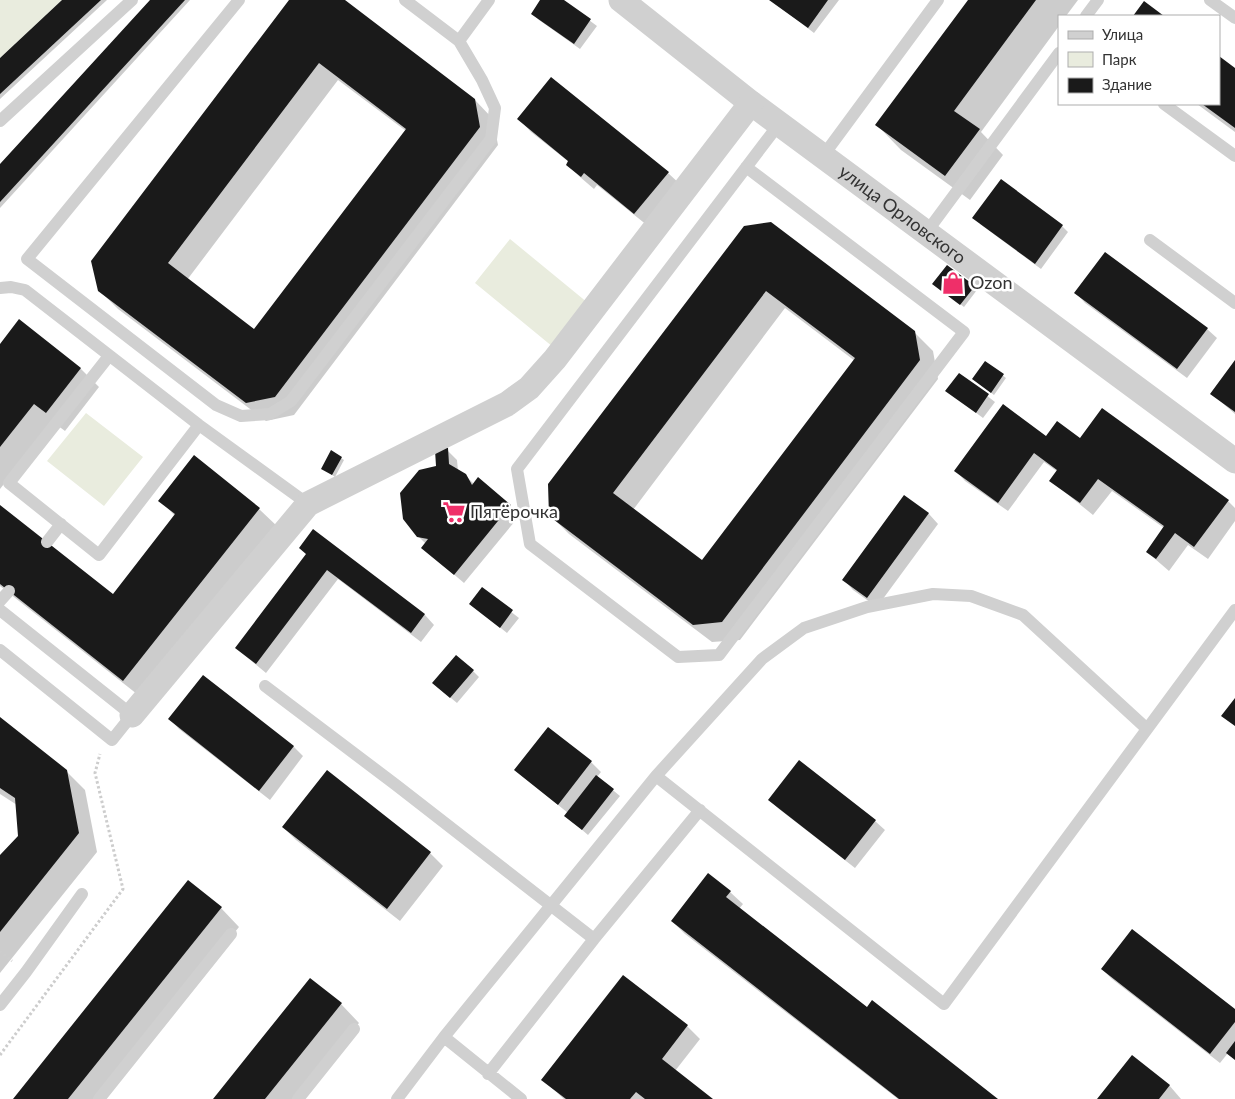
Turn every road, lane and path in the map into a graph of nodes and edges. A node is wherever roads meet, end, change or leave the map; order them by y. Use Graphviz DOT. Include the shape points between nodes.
graph roads {
  1 [pos="132,0"];
  2 [pos="239,0"];
  3 [pos="405,0"];
  4 [pos="489,0"];
  5 [pos="621,0"];
  6 [pos="938,0"];
  7 [pos="1098,0"];
  8 [pos="1210,0"];
  9 [pos="1087,15"];
  10 [pos="1235,18"];
  11 [pos="459,41"];
  12 [pos="1058,54"];
  13 [pos="751,103"];
  14 [pos="1165,105"];
  15 [pos="0,121"];
  16 [pos="779,124"];
  17 [pos="823,156"];
  18 [pos="1235,156"];
  19 [pos="746,167"];
  20 [pos="926,233"];
  21 [pos="1150,240"];
  22 [pos="0,288"];
  23 [pos="1235,303"];
  24 [pos="109,356"];
  25 [pos="199,425"];
  26 [pos="1235,461"];
  27 [pos="308,504"];
  28 [pos="61,524"];
  29 [pos="47,542"];
  30 [pos="9,590"];
  31 [pos="0,601"];
  32 [pos="0,610"];
  33 [pos="1235,610"];
  34 [pos="0,650"];
  35 [pos="265,686"];
  36 [pos="132,715"];
  37 [pos="1146,728"];
  38 [pos="656,776"];
  39 [pos="700,810"];
  40 [pos="82,894"];
  41 [pos="551,906"];
  42 [pos="231,934"];
  43 [pos="594,939"];
  44 [pos="0,1005"];
  45 [pos="354,1029"];
  46 [pos="444,1037"];
  47 [pos="488,1074"];
  48 [pos="99,1099"];
  49 [pos="298,1099"];
  50 [pos="397,1099"];
  51 [pos="521,1099"];
  1 -- 15 [label="lane"];
  2 -- 11 [label="lane" via="27,259 216,405 241,416 270,414 292,401 491,138 495,108"];
  3 -- 11 [label="lane"];
  4 -- 11 [label="lane"];
  5 -- 13 [label="street, улица Орловского"];
  6 -- 17 [label="lane"];
  7 -- 9 [label="lane"];
  8 -- 10 [label="lane"];
  12 -- 20 [label="lane"];
  13 -- 16 [label="street, улица Орловского"];
  13 -- 27 [label="street" via="555,360 529,388 507,404"];
  14 -- 18 [label="lane"];
  16 -- 17 [label="street, улица Орловского"];
  16 -- 19 [label="lane"];
  17 -- 20 [label="street, улица Орловского"];
  19 -- 19 [label="lane" via="517,469 530,544 678,657 719,656 964,332"];
  20 -- 26 [label="street, улица Орловского"];
  21 -- 23 [label="lane"];
  22 -- 24 [label="lane" via="24,290"];
  24 -- 25 [label="lane"];
  24 -- 28 [label="lane" via="9,483"];
  25 -- 27 [label="lane"];
  25 -- 28 [label="lane" via="99,555"];
  27 -- 36 [label="street"];
  28 -- 29 [label="lane"];
  30 -- 31 [label="lane"];
  32 -- 36 [label="lane"];
  33 -- 37 [label="lane"];
  34 -- 36 [label="lane" via="112,740"];
  35 -- 41 [label="lane"];
  37 -- 38 [label="lane" via="1023,615 971,596 933,594 867,607 804,628 762,659"];
  37 -- 39 [label="lane" via="944,1004"];
  38 -- 39 [label="lane"];
  38 -- 41 [label="lane"];
  39 -- 43 [label="lane"];
  40 -- 44 [label="lane"];
  41 -- 43 [label="lane"];
  41 -- 46 [label="lane"];
  42 -- 48 [label="lane"];
  43 -- 47 [label="lane"];
  45 -- 49 [label="lane"];
  46 -- 47 [label="lane"];
  46 -- 50 [label="lane"];
  47 -- 51 [label="lane"];
}
